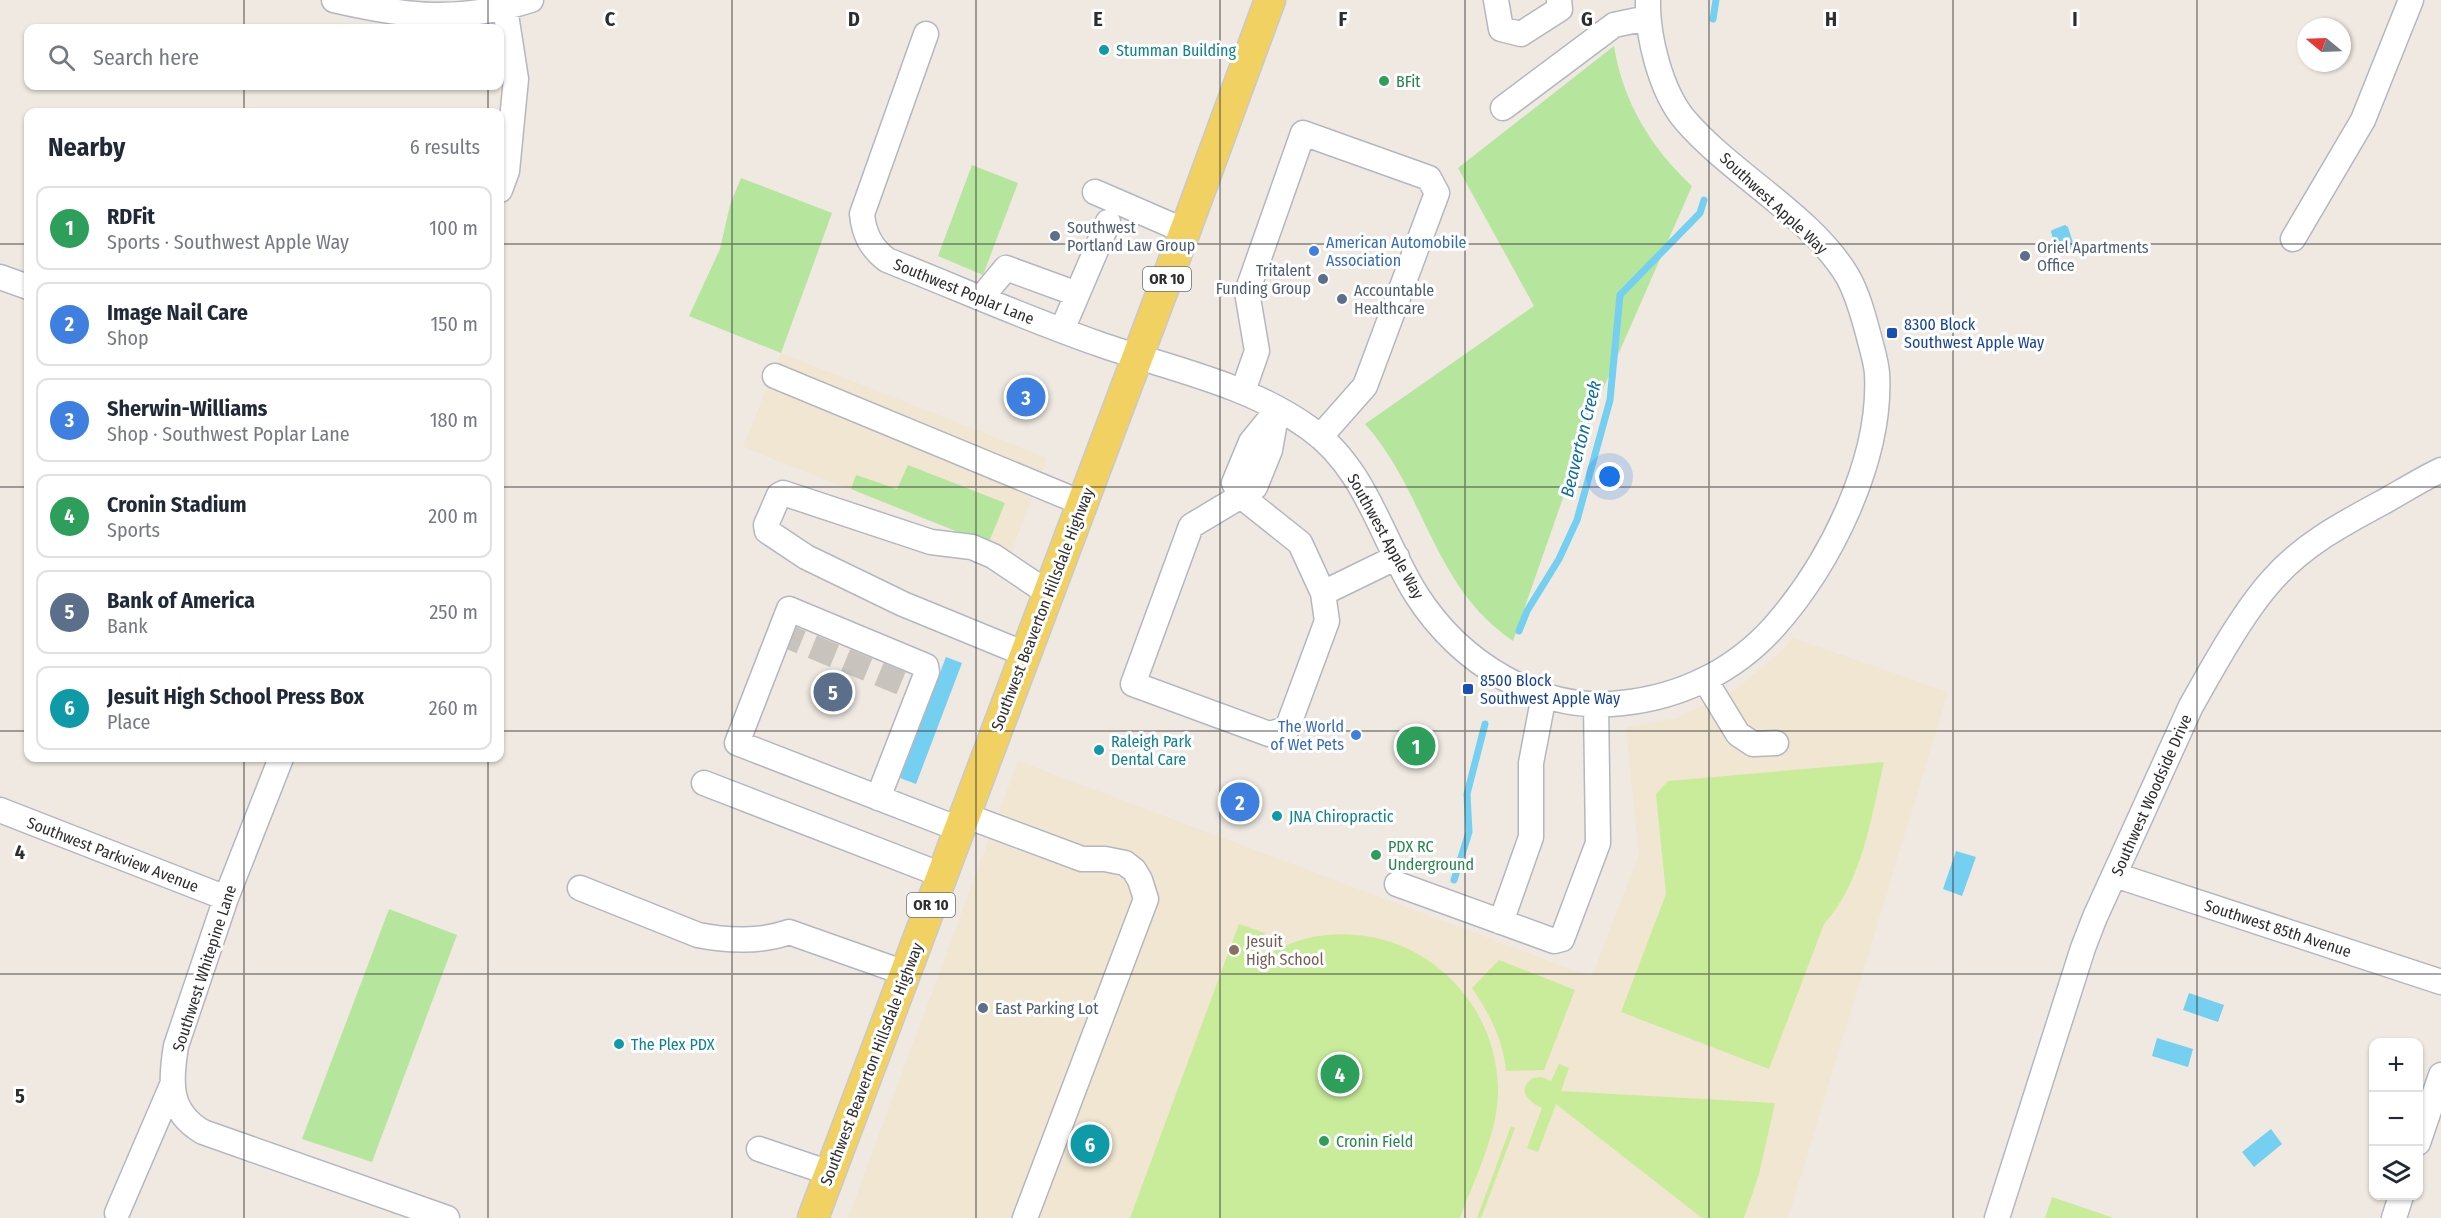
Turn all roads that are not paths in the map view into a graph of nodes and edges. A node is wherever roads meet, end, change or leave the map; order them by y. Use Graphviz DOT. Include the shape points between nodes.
graph roads {
  1 [pos="334,0"];
  2 [pos="531,0"];
  3 [pos="1270,0"];
  4 [pos="1496,0"];
  5 [pos="1559,0"];
  6 [pos="2411,0"];
  7 [pos="505,8"];
  8 [pos="1648,9"];
  9 [pos="926,34"];
  10 [pos="1503,108"];
  11 [pos="504,179"];
  12 [pos="1095,192"];
  13 [pos="1108,222"];
  14 [pos="1185,231"];
  15 [pos="2293,239"];
  16 [pos="0,276"];
  17 [pos="24,285"];
  18 [pos="1077,294"];
  19 [pos="981,297"];
  20 [pos="1062,330"];
  21 [pos="1137,356"];
  22 [pos="775,376"];
  23 [pos="1243,391"];
  24 [pos="1277,410"];
  25 [pos="1320,437"];
  26 [pos="2441,470"];
  27 [pos="1241,496"];
  28 [pos="1082,503"];
  29 [pos="1397,557"];
  30 [pos="1048,593"];
  31 [pos="1323,593"];
  32 [pos="1025,654"];
  33 [pos="1705,680"];
  34 [pos="1544,695"];
  35 [pos="1596,704"];
  36 [pos="1776,743"];
  37 [pos="278,762"];
  38 [pos="704,783"];
  39 [pos="878,798"];
  40 [pos="0,810"];
  41 [pos="962,822"];
  42 [pos="942,875"];
  43 [pos="2115,875"];
  44 [pos="1397,884"];
  45 [pos="580,888"];
  46 [pos="226,898"];
  47 [pos="1501,922"];
  48 [pos="905,973"];
  49 [pos="2441,981"];
  50 [pos="2441,1075"];
  51 [pos="172,1085"];
  52 [pos="2423,1128"];
  53 [pos="759,1149"];
  54 [pos="830,1173"];
  55 [pos="2400,1200"];
  56 [pos="117,1213"];
  57 [pos="447,1218"];
  58 [pos="813,1218"];
  59 [pos="1025,1218"];
  60 [pos="1997,1218"];
  61 [pos="2394,1218"];
  1 -- 7 [label="street" via="437,16"];
  2 -- 7 [label="street"];
  3 -- 14 [label="main road, Southwest Beaverton Hillsdale Highway / OR 10"];
  4 -- 5 [label="street" via="1501,29 1521,34 1560,9"];
  6 -- 15 [label="street" via="2363,120"];
  7 -- 11 [label="street" via="516,79"];
  8 -- 10 [label="street" via="1614,25"];
  8 -- 33 [label="street, Southwest Apple Way" via="1656,59 1682,117 1825,247 1849,279 1877,369 1872,442 1852,501 1824,554 1794,603 1759,644"];
  9 -- 19 [label="street, Southwest Poplar Lane" via="862,214 863,230 887,260"];
  12 -- 14 [label="street"];
  13 -- 18 [label="street"];
  14 -- 21 [label="main road, Southwest Beaverton Hillsdale Highway / OR 10"];
  16 -- 17 [label="street"];
  18 -- 19 [label="street" via="1006,268"];
  18 -- 20 [label="street"];
  19 -- 20 [label="street, Southwest Poplar Lane"];
  20 -- 21 [label="street, Southwest Poplar Lane"];
  21 -- 23 [label="street, Southwest Apple Way"];
  21 -- 28 [label="main road, Southwest Beaverton Hillsdale Highway / OR 10"];
  22 -- 28 [label="street"];
  23 -- 24 [label="street, Southwest Apple Way"];
  23 -- 25 [label="street" via="1257,351 1247,292 1303,133 1429,178 1437,193 1365,386"];
  24 -- 25 [label="street, Southwest Apple Way"];
  24 -- 27 [label="street" via="1270,450 1255,487"];
  25 -- 29 [label="street, Southwest Apple Way" via="1347,465"];
  26 -- 43 [label="street, Southwest Woodside Drive" via="2334,528 2272,579 2191,706"];
  27 -- 31 [label="street" via="1300,543"];
  27 -- 31 [label="street" via="1191,526 1133,684 1269,734 1287,729 1327,621"];
  28 -- 30 [label="main road, Southwest Beaverton Hillsdale Highway / OR 10"];
  29 -- 31 [label="street"];
  29 -- 34 [label="street, Southwest Apple Way" via="1416,594 1448,635 1486,668 1514,685"];
  30 -- 32 [label="main road, Southwest Beaverton Hillsdale Highway / OR 10"];
  30 -- 32 [label="street" via="993,556 972,547 931,542 783,493 766,525 767,531 806,557 903,604"];
  32 -- 41 [label="main road, Southwest Beaverton Hillsdale Highway / OR 10"];
  33 -- 35 [label="street, Southwest Apple Way" via="1655,698"];
  33 -- 36 [label="street" via="1738,734 1753,744"];
  34 -- 35 [label="street, Southwest Apple Way"];
  34 -- 47 [label="street" via="1531,763 1531,837"];
  35 -- 47 [label="street" via="1598,843 1562,939 1554,941"];
  37 -- 46 [label="street, Southwest Whitepine Lane"];
  38 -- 42 [label="street"];
  39 -- 39 [label="street" via="926,666 789,609 737,742"];
  39 -- 41 [label="street"];
  40 -- 46 [label="street, Southwest Parkview Avenue"];
  41 -- 42 [label="main road, Southwest Beaverton Hillsdale Highway / OR 10"];
  41 -- 59 [label="street" via="1082,859 1125,863 1134,870 1145,892 1146,899"];
  42 -- 48 [label="main road, Southwest Beaverton Hillsdale Highway / OR 10"];
  43 -- 49 [label="street, Southwest 85th Avenue"];
  43 -- 60 [label="street, Southwest Woodside Drive" via="2083,948"];
  44 -- 47 [label="street"];
  45 -- 48 [label="street" via="698,935 760,939 789,932"];
  46 -- 51 [label="street, Southwest Whitepine Lane" via="176,1046"];
  48 -- 54 [label="main road, Southwest Beaverton Hillsdale Highway / OR 10"];
  50 -- 52 [label="street"];
  51 -- 56 [label="street"];
  51 -- 57 [label="street, Southwest Whitepine Lane" via="180,1114 203,1132"];
  53 -- 54 [label="street"];
  54 -- 58 [label="main road, Southwest Beaverton Hillsdale Highway / OR 10"];
  55 -- 61 [label="street"];
}
